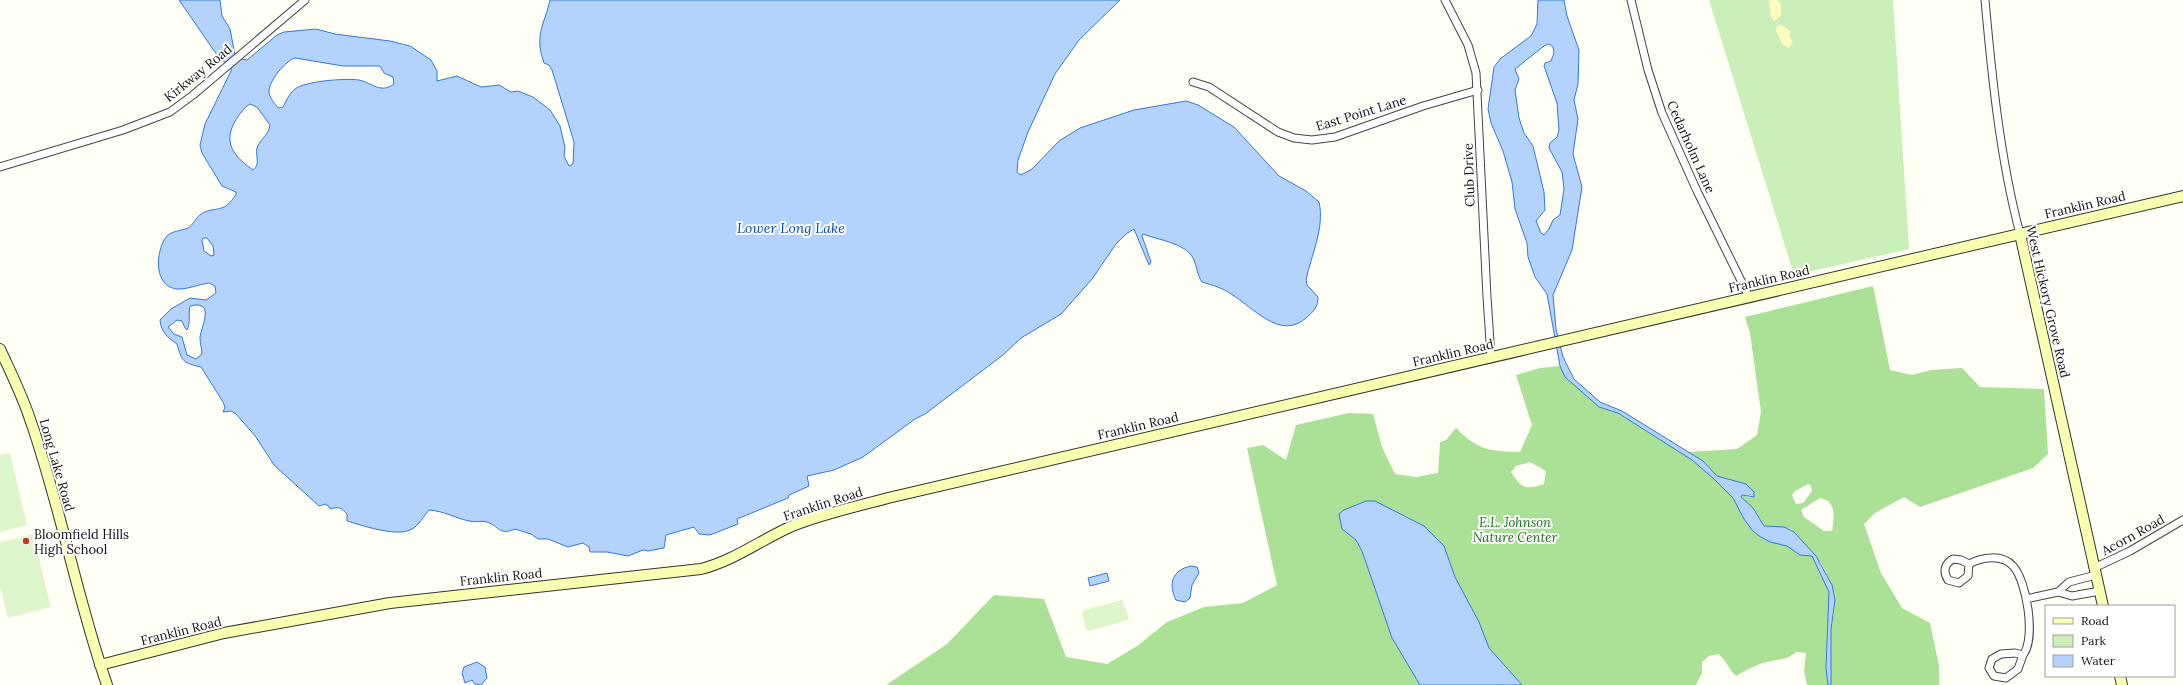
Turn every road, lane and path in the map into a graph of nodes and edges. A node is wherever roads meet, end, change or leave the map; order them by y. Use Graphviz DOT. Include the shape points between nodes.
graph roads {
  1 [pos="305,0"];
  2 [pos="1444,0"];
  3 [pos="1631,0"];
  4 [pos="1985,0"];
  5 [pos="1193,82"];
  6 [pos="1478,90"];
  7 [pos="0,167"];
  8 [pos="2183,198"];
  9 [pos="2020,234"];
  10 [pos="1749,297"];
  11 [pos="0,349"];
  12 [pos="1491,357"];
  13 [pos="2183,520"];
  14 [pos="1969,564"];
  15 [pos="2095,572"];
  16 [pos="2100,591"];
  17 [pos="2058,592"];
  18 [pos="2026,599"];
  19 [pos="2103,605"];
  20 [pos="2023,655"];
  21 [pos="100,665"];
  22 [pos="107,685"];
  1 -- 7 [label="street, Kirkway Road" via="180,105 158,117"];
  2 -- 6 [label="street, Club Drive" via="1471,51"];
  3 -- 10 [label="street, Cedarholm Lane" via="1650,77 1662,112"];
  4 -- 9 [label="street, West Hickory Grove Road" via="1999,124"];
  5 -- 6 [label="street, East Point Lane" via="1209,87 1278,132 1294,138 1312,140 1335,136"];
  6 -- 12 [label="street, Club Drive"];
  8 -- 9 [label="street, Franklin Road"];
  9 -- 10 [label="street, Franklin Road"];
  9 -- 15 [label="street, West Hickory Grove Road"];
  10 -- 12 [label="street, Franklin Road"];
  11 -- 21 [label="street, Long Lake Road" via="24,402 38,443"];
  12 -- 21 [label="street, Franklin Road" via="888,498 792,526 719,564 701,569 390,603 224,633"];
  13 -- 15 [label="street, Acorn Road"];
  14 -- 18 [label="street" via="1984,559 2005,560 2016,570"];
  15 -- 16 [label="street, West Hickory Grove Road"];
  15 -- 17 [label="street, Acorn Road" via="2069,582"];
  16 -- 17 [label="street" via="2072,596"];
  16 -- 19 [label="street, West Hickory Grove Road"];
  17 -- 18 [label="street"];
  18 -- 20 [label="street" via="2030,633 2029,645"];
  20 -- 20 [label="street" via="2015,653 1996,656 1990,663 1991,672 1998,678 2010,676 2021,664"];
  21 -- 22 [label="street, Long Lake Road"];
}
